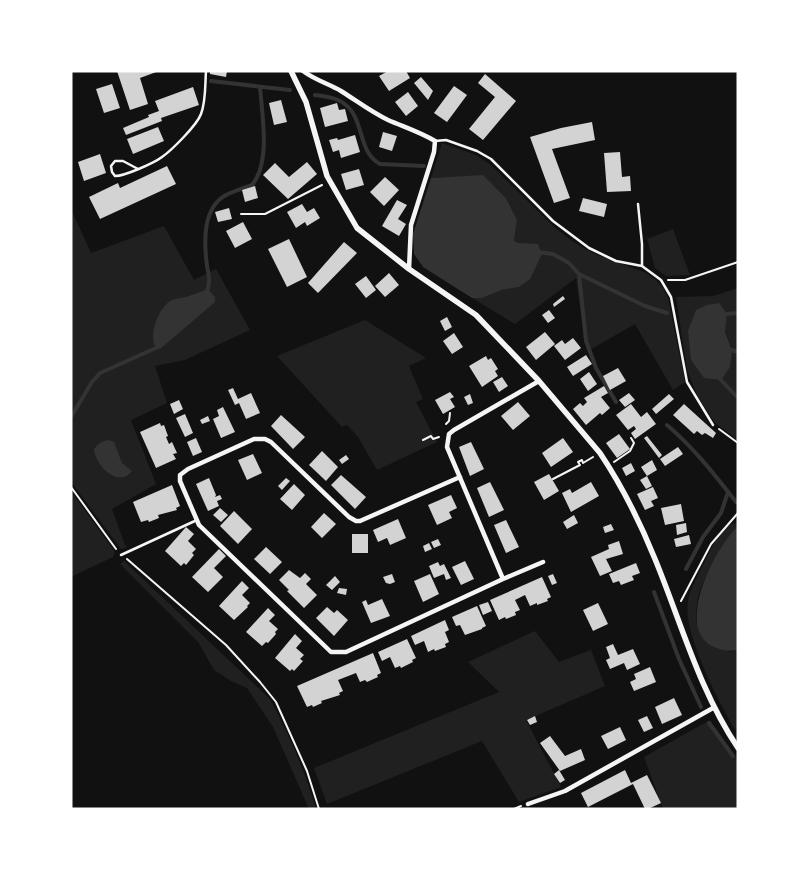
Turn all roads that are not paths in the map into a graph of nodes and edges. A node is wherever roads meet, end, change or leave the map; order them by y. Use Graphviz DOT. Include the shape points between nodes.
graph roads {
  1 [pos="206,71"];
  2 [pos="302,71"];
  3 [pos="291,72"];
  4 [pos="435,141"];
  5 [pos="138,169"];
  6 [pos="638,204"];
  7 [pos="642,266"];
  8 [pos="409,269"];
  9 [pos="539,381"];
  10 [pos="714,425"];
  11 [pos="460,476"];
  12 [pos="197,520"];
  13 [pos="121,555"];
  14 [pos="544,562"];
  15 [pos="503,579"];
  16 [pos="713,708"];
  17 [pos="738,748"];
  18 [pos="528,804"];
  1 -- 5 [label="lane" via="205,99 196,123 162,158"];
  2 -- 3 [label="street"];
  2 -- 4 [label="street" via="341,91 366,109"];
  3 -- 8 [label="street" via="306,102 327,176 357,228"];
  4 -- 7 [label="lane" via="446,140 491,159 553,221 589,248 616,260"];
  4 -- 8 [label="street" via="411,225"];
  5 -- 5 [label="lane" via="123,161 115,161 111,166 115,176"];
  6 -- 7 [label="lane"];
  7 -- 10 [label="lane" via="662,280 671,297 687,382"];
  8 -- 9 [label="street" via="476,315"];
  9 -- 11 [label="street" via="449,434 447,447"];
  9 -- 16 [label="street" via="600,454 624,494 654,557"];
  11 -- 12 [label="street" via="365,520 356,521 271,442 254,439 180,475"];
  11 -- 15 [label="street"];
  12 -- 13 [label="lane"];
  12 -- 15 [label="street" via="331,652 346,652"];
  14 -- 15 [label="street"];
  16 -- 17 [label="street"];
  16 -- 18 [label="street" via="565,791"];
}
